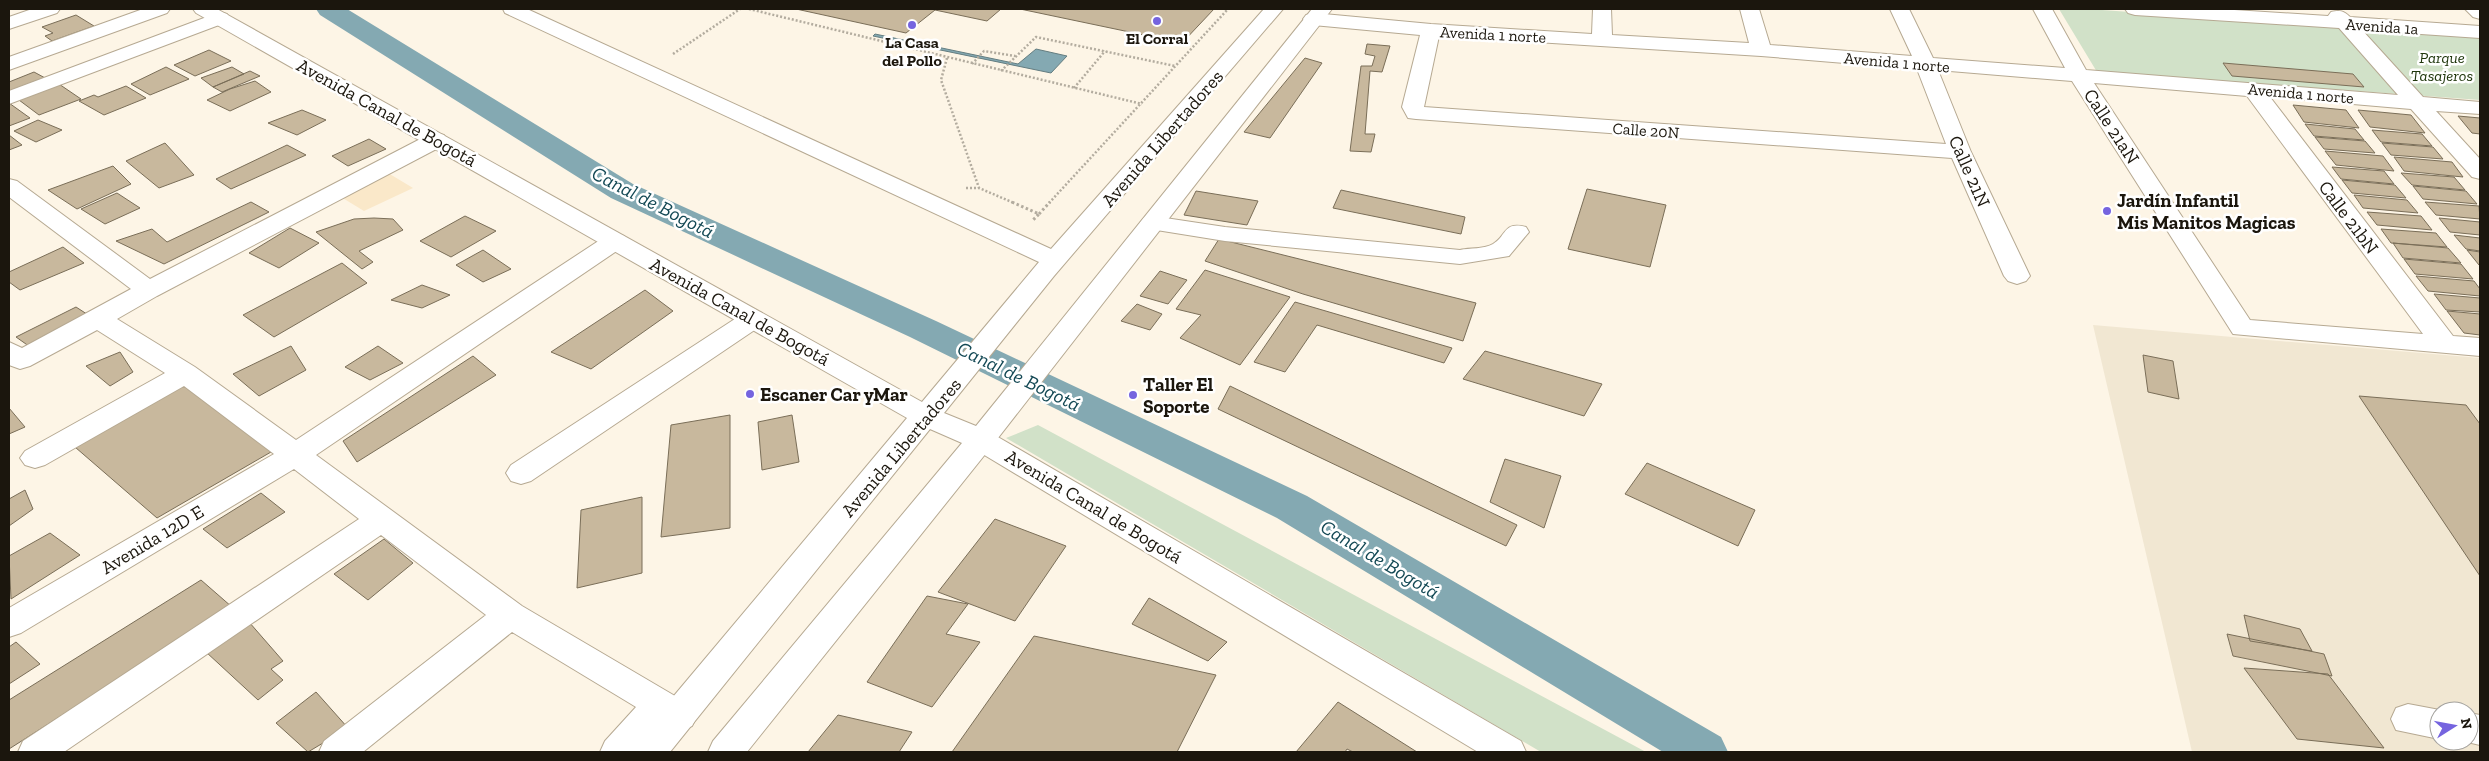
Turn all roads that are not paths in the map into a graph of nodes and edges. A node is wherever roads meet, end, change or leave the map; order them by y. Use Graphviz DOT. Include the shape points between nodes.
graph roads {
  1 [pos="50,9"];
  2 [pos="160,9"];
  3 [pos="512,9"];
  4 [pos="1274,9"];
  5 [pos="1602,9"];
  6 [pos="1750,9"];
  7 [pos="1900,9"];
  8 [pos="2043,9"];
  9 [pos="2135,9"];
  10 [pos="2475,9"];
  11 [pos="2202,11"];
  12 [pos="211,13"];
  13 [pos="1318,14"];
  14 [pos="2480,14"];
  15 [pos="2338,16"];
  16 [pos="9,23"];
  17 [pos="1431,30"];
  18 [pos="2480,32"];
  19 [pos="1602,41"];
  20 [pos="1761,50"];
  21 [pos="9,64"];
  22 [pos="1926,65"];
  23 [pos="2079,76"];
  24 [pos="2253,89"];
  25 [pos="9,98"];
  26 [pos="2416,102"];
  27 [pos="2480,108"];
  28 [pos="436,140"];
  29 [pos="1960,152"];
  30 [pos="2480,172"];
  31 [pos="9,186"];
  32 [pos="1152,223"];
  33 [pos="1517,232"];
  34 [pos="614,241"];
  35 [pos="1050,266"];
  36 [pos="2017,276"];
  37 [pos="148,290"];
  38 [pos="98,319"];
  39 [pos="753,319"];
  40 [pos="2446,344"];
  41 [pos="2480,347"];
  42 [pos="12,358"];
  43 [pos="185,373"];
  44 [pos="935,405"];
  45 [pos="988,431"];
  46 [pos="295,455"];
  47 [pos="35,458"];
  48 [pos="521,473"];
  49 [pos="382,519"];
  50 [pos="510,615"];
  51 [pos="9,624"];
  52 [pos="670,710"];
  53 [pos="36,752"];
  54 [pos="337,752"];
  55 [pos="618,752"];
  56 [pos="649,752"];
  57 [pos="726,752"];
  58 [pos="1508,752"];
  1 -- 16 [label="street"];
  2 -- 21 [label="street"];
  3 -- 35 [label="street"];
  4 -- 35 [label="street, Avenida Libertadores"];
  5 -- 19 [label="street"];
  6 -- 20 [label="street"];
  7 -- 22 [label="street, Calle 21N"];
  8 -- 23 [label="street, Calle 21aN"];
  9 -- 11 [label="street, Avenida 1a"];
  10 -- 14 [label="street"];
  11 -- 15 [label="street, Avenida 1a"];
  12 -- 25 [label="street"];
  12 -- 28 [label="street, Avenida Canal de Bogotá"];
  13 -- 17 [label="street, Avenida 1 norte"];
  13 -- 32 [label="street"];
  15 -- 18 [label="street, Avenida 1a"];
  15 -- 26 [label="street"];
  17 -- 19 [label="street, Avenida 1 norte"];
  17 -- 29 [label="street, Calle 20N" via="1413,107 1416,113"];
  19 -- 20 [label="street, Avenida 1 norte"];
  20 -- 22 [label="street, Avenida 1 norte"];
  22 -- 23 [label="street, Avenida 1 norte"];
  22 -- 29 [label="street, Calle 21N"];
  23 -- 24 [label="street, Avenida 1 norte"];
  23 -- 40 [label="street, Calle 21aN" via="2242,328"];
  24 -- 26 [label="street, Avenida 1 norte"];
  24 -- 40 [label="street, Calle 21bN"];
  26 -- 27 [label="street, Avenida 1 norte"];
  26 -- 30 [label="street"];
  28 -- 34 [label="street, Avenida Canal de Bogotá"];
  28 -- 37 [label="street"];
  29 -- 36 [label="street, Calle 21N"];
  31 -- 37 [label="street"];
  32 -- 33 [label="street" via="1225,234 1460,257 1500,251"];
  32 -- 45 [label="street"];
  34 -- 39 [label="street, Avenida Canal de Bogotá"];
  34 -- 46 [label="street, Avenida 12D E"];
  35 -- 44 [label="street, Avenida Libertadores"];
  37 -- 38 [label="street"];
  38 -- 42 [label="street"];
  38 -- 43 [label="street"];
  39 -- 44 [label="street, Avenida Canal de Bogotá"];
  39 -- 48 [label="street"];
  40 -- 41 [label="street"];
  43 -- 46 [label="street"];
  43 -- 47 [label="street"];
  44 -- 45 [label="street, Avenida Canal de Bogotá"];
  44 -- 52 [label="street, Avenida Libertadores"];
  45 -- 57 [label="street"];
  45 -- 58 [label="street, Avenida Canal de Bogotá"];
  46 -- 49 [label="street"];
  46 -- 51 [label="street, Avenida 12D E"];
  49 -- 50 [label="street"];
  49 -- 53 [label="street"];
  50 -- 52 [label="street"];
  50 -- 54 [label="street"];
  52 -- 55 [label="street"];
  52 -- 56 [label="street, Avenida Libertadores"];
}
